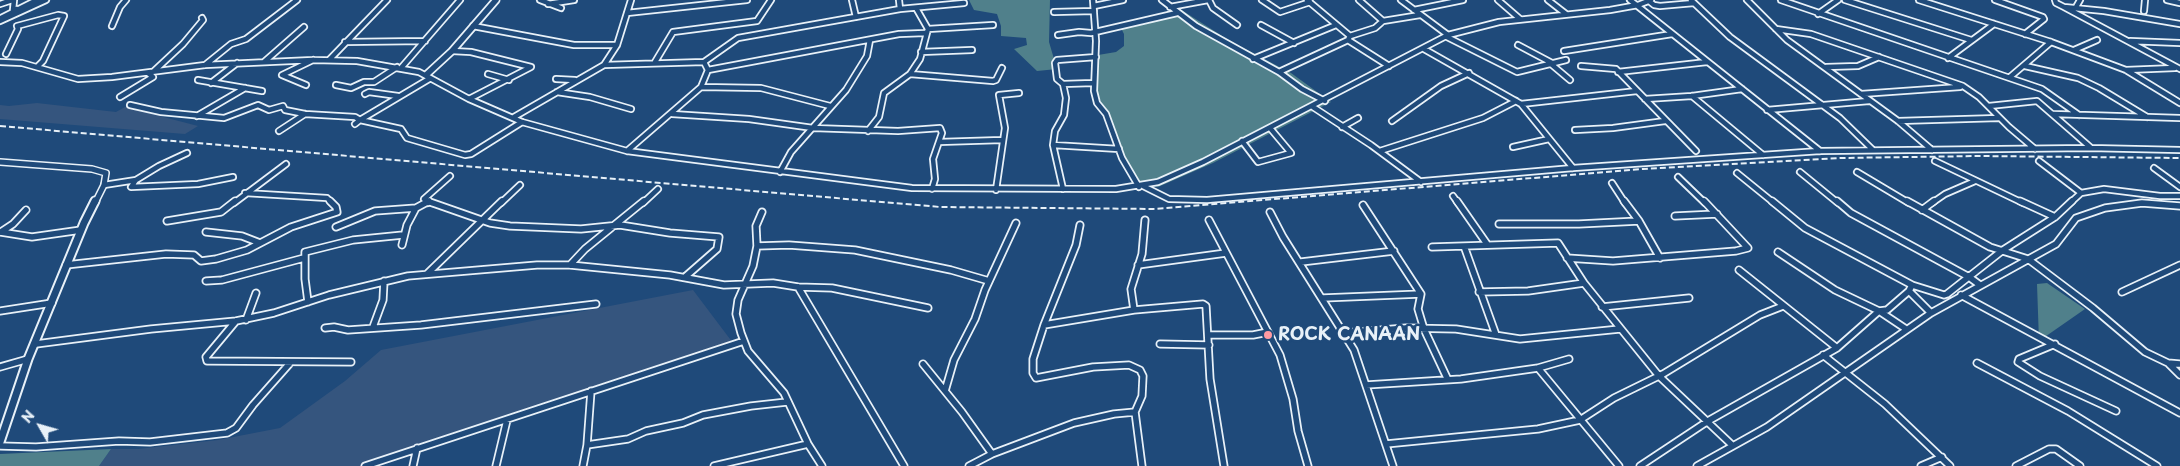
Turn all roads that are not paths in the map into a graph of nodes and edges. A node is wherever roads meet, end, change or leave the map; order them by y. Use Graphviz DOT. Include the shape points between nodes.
graph roads {
  1 [pos="13,0"];
  2 [pos="38,0"];
  3 [pos="46,0"];
  4 [pos="126,0"];
  5 [pos="297,0"];
  6 [pos="387,0"];
  7 [pos="460,0"];
  8 [pos="496,0"];
  9 [pos="540,0"];
  10 [pos="574,0"];
  11 [pos="631,0"];
  12 [pos="746,0"];
  13 [pos="771,0"];
  14 [pos="852,0"];
  15 [pos="899,0"];
  16 [pos="1093,0"];
  17 [pos="1123,0"];
  18 [pos="1162,0"];
  19 [pos="1208,0"];
  20 [pos="1262,0"];
  21 [pos="1360,0"];
  22 [pos="1401,0"];
  23 [pos="1463,0"];
  24 [pos="1498,0"];
  25 [pos="1548,0"];
  26 [pos="1630,0"];
  27 [pos="1650,0"];
  28 [pos="1747,0"];
  29 [pos="1781,0"];
  30 [pos="1838,0"];
  31 [pos="1845,0"];
  32 [pos="1919,0"];
  33 [pos="1996,0"];
  34 [pos="2055,0"];
  35 [pos="2080,0"];
  36 [pos="2145,0"];
  37 [pos="2167,0"];
  38 [pos="1309,1"];
  39 [pos="1693,1"];
  40 [pos="964,3"];
  41 [pos="2180,3"];
  42 [pos="0,4"];
  43 [pos="548,4"];
  44 [pos="1638,5"];
  45 [pos="1170,7"];
  46 [pos="2064,7"];
  47 [pos="2076,7"];
  48 [pos="560,8"];
  49 [pos="916,8"];
  50 [pos="20,9"];
  51 [pos="900,9"];
  52 [pos="1094,9"];
  53 [pos="1414,10"];
  54 [pos="2144,11"];
  55 [pos="1054,12"];
  56 [pos="626,13"];
  57 [pos="1177,13"];
  58 [pos="1566,14"];
  59 [pos="1818,14"];
  60 [pos="1420,15"];
  61 [pos="856,17"];
  62 [pos="202,18"];
  63 [pos="1520,19"];
  64 [pos="0,20"];
  65 [pos="1384,21"];
  66 [pos="1994,24"];
  67 [pos="2180,24"];
  68 [pos="993,25"];
  69 [pos="1237,25"];
  70 [pos="1262,25"];
  71 [pos="1336,25"];
  72 [pos="112,26"];
  73 [pos="473,26"];
  74 [pos="304,27"];
  75 [pos="1776,29"];
  76 [pos="926,31"];
  77 [pos="1094,32"];
  78 [pos="1672,34"];
  79 [pos="2025,34"];
  80 [pos="1058,35"];
  81 [pos="1448,36"];
  82 [pos="1349,38"];
  83 [pos="870,40"];
  84 [pos="1971,40"];
  85 [pos="2097,40"];
  86 [pos="425,41"];
  87 [pos="2127,41"];
  88 [pos="345,42"];
  89 [pos="2050,42"];
  90 [pos="1294,43"];
  91 [pos="2180,43"];
  92 [pos="617,45"];
  93 [pos="1518,45"];
  94 [pos="1424,49"];
  95 [pos="972,50"];
  96 [pos="1564,50"];
  97 [pos="2074,50"];
  98 [pos="452,51"];
  99 [pos="922,52"];
  100 [pos="6,54"];
  101 [pos="1096,57"];
  102 [pos="1879,57"];
  103 [pos="1948,58"];
  104 [pos="1253,59"];
  105 [pos="313,60"];
  106 [pos="329,60"];
  107 [pos="1566,60"];
  108 [pos="0,61"];
  109 [pos="264,62"];
  110 [pos="655,62"];
  111 [pos="704,62"];
  112 [pos="1707,62"];
  113 [pos="238,63"];
  114 [pos="1551,64"];
  115 [pos="205,65"];
  116 [pos="604,65"];
  117 [pos="1389,66"];
  118 [pos="1581,66"];
  119 [pos="2026,66"];
  120 [pos="37,67"];
  121 [pos="399,67"];
  122 [pos="1826,67"];
  123 [pos="1002,68"];
  124 [pos="2179,68"];
  125 [pos="708,70"];
  126 [pos="2126,70"];
  127 [pos="1279,72"];
  128 [pos="1618,72"];
  129 [pos="150,73"];
  130 [pos="1469,73"];
  131 [pos="488,74"];
  132 [pos="910,74"];
  133 [pos="428,77"];
  134 [pos="2010,77"];
  135 [pos="556,78"];
  136 [pos="198,80"];
  137 [pos="509,80"];
  138 [pos="575,80"];
  139 [pos="1570,80"];
  140 [pos="211,83"];
  141 [pos="1093,83"];
  142 [pos="1063,84"];
  143 [pos="306,85"];
  144 [pos="336,85"];
  145 [pos="1963,86"];
  146 [pos="701,87"];
  147 [pos="246,88"];
  148 [pos="1742,89"];
  149 [pos="262,91"];
  150 [pos="557,92"];
  151 [pos="1637,92"];
  152 [pos="1019,93"];
  153 [pos="365,94"];
  154 [pos="1860,94"];
  155 [pos="399,96"];
  156 [pos="1692,96"];
  157 [pos="120,97"];
  158 [pos="469,100"];
  159 [pos="1645,100"];
  160 [pos="1325,101"];
  161 [pos="1869,101"];
  162 [pos="1519,103"];
  163 [pos="2180,103"];
  164 [pos="130,105"];
  165 [pos="1821,105"];
  166 [pos="830,106"];
  167 [pos="1989,106"];
  168 [pos="1313,107"];
  169 [pos="631,109"];
  170 [pos="1767,110"];
  171 [pos="305,114"];
  172 [pos="672,114"];
  173 [pos="2053,114"];
  174 [pos="2079,115"];
  175 [pos="197,116"];
  176 [pos="514,117"];
  177 [pos="2147,117"];
  178 [pos="1358,118"];
  179 [pos="1998,118"];
  180 [pos="2180,118"];
  181 [pos="360,120"];
  182 [pos="1392,120"];
  183 [pos="1665,121"];
  184 [pos="1898,121"];
  185 [pos="522,122"];
  186 [pos="354,124"];
  187 [pos="1342,127"];
  188 [pos="812,128"];
  189 [pos="1270,128"];
  190 [pos="1575,130"];
  191 [pos="279,131"];
  192 [pos="868,131"];
  193 [pos="1549,139"];
  194 [pos="1002,140"];
  195 [pos="1242,141"];
  196 [pos="939,142"];
  197 [pos="1053,145"];
  198 [pos="1513,147"];
  199 [pos="2090,148"];
  200 [pos="1119,149"];
  201 [pos="2036,149"];
  202 [pos="1874,150"];
  203 [pos="1932,150"];
  204 [pos="2180,150"];
  205 [pos="627,151"];
  206 [pos="1696,151"];
  207 [pos="1820,151"];
  208 [pos="1380,152"];
  209 [pos="187,153"];
  210 [pos="1763,155"];
  211 [pos="1934,161"];
  212 [pos="2039,161"];
  213 [pos="0,162"];
  214 [pos="286,164"];
  215 [pos="1573,168"];
  216 [pos="2154,168"];
  217 [pos="780,172"];
  218 [pos="1800,172"];
  219 [pos="1857,172"];
  220 [pos="1736,173"];
  221 [pos="450,176"];
  222 [pos="233,177"];
  223 [pos="1678,177"];
  224 [pos="136,180"];
  225 [pos="1975,181"];
  226 [pos="1422,182"];
  227 [pos="1612,183"];
  228 [pos="104,185"];
  229 [pos="520,185"];
  230 [pos="1141,186"];
  231 [pos="2180,187"];
  232 [pos="658,189"];
  233 [pos="932,189"];
  234 [pos="1063,189"];
  235 [pos="996,190"];
  236 [pos="245,193"];
  237 [pos="2081,193"];
  238 [pos="1453,196"];
  239 [pos="2180,196"];
  240 [pos="430,202"];
  241 [pos="1363,205"];
  242 [pos="2180,206"];
  243 [pos="416,208"];
  244 [pos="26,210"];
  245 [pos="1922,210"];
  246 [pos="762,212"];
  247 [pos="1270,212"];
  248 [pos="1716,214"];
  249 [pos="1675,216"];
  250 [pos="2054,217"];
  251 [pos="482,220"];
  252 [pos="1145,220"];
  253 [pos="1209,220"];
  254 [pos="167,221"];
  255 [pos="1639,221"];
  256 [pos="1016,223"];
  257 [pos="1499,224"];
  258 [pos="615,225"];
  259 [pos="1080,225"];
  260 [pos="336,227"];
  261 [pos="81,230"];
  262 [pos="1,232"];
  263 [pos="206,232"];
  264 [pos="403,235"];
  265 [pos="260,243"];
  266 [pos="1487,244"];
  267 [pos="402,245"];
  268 [pos="758,246"];
  269 [pos="1464,246"];
  270 [pos="1432,247"];
  271 [pos="1394,250"];
  272 [pos="2003,250"];
  273 [pos="1778,252"];
  274 [pos="1226,253"];
  275 [pos="304,258"];
  276 [pos="1567,258"];
  277 [pos="1660,258"];
  278 [pos="2028,259"];
  279 [pos="1301,262"];
  280 [pos="66,265"];
  281 [pos="1138,265"];
  282 [pos="570,266"];
  283 [pos="2179,267"];
  284 [pos="1739,270"];
  285 [pos="428,273"];
  286 [pos="685,277"];
  287 [pos="1969,277"];
  288 [pos="989,280"];
  289 [pos="206,281"];
  290 [pos="384,281"];
  291 [pos="1584,283"];
  292 [pos="1912,284"];
  293 [pos="745,285"];
  294 [pos="1980,286"];
  295 [pos="798,287"];
  296 [pos="1909,291"];
  297 [pos="1479,292"];
  298 [pos="2122,292"];
  299 [pos="256,293"];
  300 [pos="1421,294"];
  301 [pos="1960,295"];
  302 [pos="1322,298"];
  303 [pos="1689,298"];
  304 [pos="308,302"];
  305 [pos="52,303"];
  306 [pos="596,304"];
  307 [pos="1783,306"];
  308 [pos="1602,307"];
  309 [pos="928,308"];
  310 [pos="1134,310"];
  311 [pos="0,311"];
  312 [pos="1879,311"];
  313 [pos="1931,313"];
  314 [pos="246,320"];
  315 [pos="236,322"];
  316 [pos="1044,325"];
  317 [pos="373,327"];
  318 [pos="325,328"];
  319 [pos="1616,328"];
  320 [pos="1424,329"];
  321 [pos="1906,329"];
  322 [pos="1268,332"];
  323 [pos="1344,333"];
  324 [pos="1209,335"];
  325 [pos="1496,336"];
  326 [pos="744,341"];
  327 [pos="36,344"];
  328 [pos="1160,344"];
  329 [pos="1208,344"];
  330 [pos="2055,344"];
  331 [pos="1837,348"];
  332 [pos="1823,355"];
  333 [pos="28,359"];
  334 [pos="1569,359"];
  335 [pos="291,362"];
  336 [pos="351,362"];
  337 [pos="1977,363"];
  338 [pos="2168,363"];
  339 [pos="923,364"];
  340 [pos="2180,364"];
  341 [pos="0,367"];
  342 [pos="1538,368"];
  343 [pos="1845,372"];
  344 [pos="2180,375"];
  345 [pos="1659,376"];
  346 [pos="1448,380"];
  347 [pos="1366,385"];
  348 [pos="590,391"];
  349 [pos="945,391"];
  350 [pos="787,402"];
  351 [pos="2116,411"];
  352 [pos="1135,412"];
  353 [pos="2180,412"];
  354 [pos="507,420"];
  355 [pos="1580,420"];
  356 [pos="1708,421"];
  357 [pos="0,442"];
  358 [pos="808,444"];
  359 [pos="1386,444"];
  360 [pos="587,445"];
  361 [pos="0,446"];
  362 [pos="1732,446"];
  363 [pos="417,448"];
  364 [pos="992,454"];
  365 [pos="1942,457"];
  366 [pos="365,466"];
  367 [pos="413,466"];
  368 [pos="496,466"];
  369 [pos="583,466"];
  370 [pos="714,466"];
  371 [pos="822,466"];
  372 [pos="904,466"];
  373 [pos="969,466"];
  374 [pos="1142,466"];
  375 [pos="1224,466"];
  376 [pos="1308,466"];
  377 [pos="1393,466"];
  378 [pos="1619,466"];
  379 [pos="1640,466"];
  380 [pos="1697,466"];
  381 [pos="1920,466"];
  382 [pos="1950,466"];
  383 [pos="2016,466"];
  384 [pos="2080,466"];
  385 [pos="2157,466"];
  1 -- 42 [label="street"];
  1 -- 50 [label="street" via="13,10"];
  2 -- 50 [label="main road"];
  3 -- 64 [label="street"];
  4 -- 72 [label="street"];
  5 -- 115 [label="street"];
  6 -- 88 [label="street"];
  7 -- 86 [label="street"];
  8 -- 73 [label="main road"];
  9 -- 43 [label="street"];
  10 -- 43 [label="street"];
  11 -- 56 [label="street"];
  12 -- 56 [label="street"];
  13 -- 110 [label="street" via="757,21 673,32"];
  14 -- 61 [label="street"];
  15 -- 51 [label="street"];
  16 -- 52 [label="street"];
  17 -- 52 [label="street"];
  18 -- 45 [label="street"];
  19 -- 45 [label="street"];
  19 -- 69 [label="street" via="1213,8"];
  20 -- 38 [label="street" via="1280,12"];
  21 -- 65 [label="street"];
  22 -- 53 [label="street"];
  23 -- 53 [label="street"];
  24 -- 63 [label="street"];
  25 -- 58 [label="street"];
  26 -- 44 [label="street"];
  27 -- 39 [label="street" via="1660,6"];
  27 -- 44 [label="street"];
  28 -- 75 [label="street"];
  29 -- 59 [label="street"];
  30 -- 59 [label="street"];
  31 -- 84 [label="street"];
  32 -- 66 [label="street"];
  33 -- 79 [label="street" via="2043,17"];
  34 -- 46 [label="street"];
  35 -- 47 [label="street"];
  36 -- 54 [label="street"];
  37 -- 41 [label="street"];
  38 -- 71 [label="street"];
  39 -- 165 [label="street" via="1734,40"];
  40 -- 49 [label="street"];
  43 -- 48 [label="street"];
  44 -- 58 [label="street"];
  44 -- 78 [label="street"];
  45 -- 57 [label="street"];
  46 -- 47 [label="street"];
  46 -- 87 [label="street"];
  47 -- 67 [label="street"];
  49 -- 51 [label="street"];
  49 -- 76 [label="street"];
  50 -- 64 [label="main road"];
  51 -- 61 [label="street"];
  52 -- 55 [label="street"];
  52 -- 77 [label="street"];
  53 -- 60 [label="street"];
  56 -- 92 [label="street"];
  57 -- 77 [label="street"];
  57 -- 104 [label="street"];
  58 -- 63 [label="street"];
  59 -- 103 [label="street"];
  60 -- 65 [label="street"];
  60 -- 81 [label="street"];
  61 -- 111 [label="street" via="738,38"];
  62 -- 129 [label="street" via="183,44"];
  63 -- 81 [label="street"];
  65 -- 82 [label="street"];
  66 -- 79 [label="street"];
  66 -- 84 [label="street"];
  68 -- 76 [label="street"];
  70 -- 90 [label="street"];
  71 -- 82 [label="street"];
  71 -- 90 [label="street"];
  73 -- 92 [label="street" via="574,45"];
  73 -- 98 [label="main road"];
  74 -- 109 [label="street"];
  75 -- 102 [label="street" via="1811,34"];
  75 -- 122 [label="street"];
  76 -- 83 [label="street"];
  76 -- 99 [label="street"];
  77 -- 80 [label="street"];
  77 -- 101 [label="street"];
  78 -- 96 [label="street"];
  78 -- 112 [label="street"];
  79 -- 89 [label="street"];
  81 -- 94 [label="street"];
  81 -- 114 [label="street" via="1512,71"];
  82 -- 117 [label="street"];
  82 -- 127 [label="street"];
  83 -- 125 [label="street"];
  83 -- 166 [label="street" via="867,56 840,98"];
  84 -- 103 [label="street"];
  85 -- 97 [label="street"];
  86 -- 88 [label="street"];
  86 -- 121 [label="street"];
  87 -- 91 [label="street"];
  87 -- 124 [label="street"];
  88 -- 106 [label="street"];
  89 -- 97 [label="street"];
  89 -- 119 [label="street"];
  90 -- 104 [label="street"];
  92 -- 116 [label="street"];
  93 -- 114 [label="street"];
  94 -- 117 [label="street"];
  94 -- 130 [label="street"];
  95 -- 99 [label="street"];
  97 -- 126 [label="street"];
  98 -- 133 [label="main road"];
  98 -- 137 [label="street" via="471,52 531,67"];
  99 -- 132 [label="street"];
  100 -- 120 [label="street" via="17,26 64,16"];
  101 -- 141 [label="street"];
  101 -- 142 [label="street" via="1057,60 1057,79"];
  102 -- 122 [label="street" via="1858,66"];
  102 -- 145 [label="street"];
  103 -- 134 [label="street"];
  104 -- 127 [label="street"];
  105 -- 106 [label="street"];
  105 -- 109 [label="street"];
  105 -- 143 [label="street" via="282,76"];
  106 -- 121 [label="street"];
  107 -- 114 [label="street"];
  108 -- 120 [label="street"];
  109 -- 113 [label="street"];
  110 -- 111 [label="street"];
  110 -- 116 [label="street"];
  111 -- 125 [label="street"];
  112 -- 128 [label="street"];
  112 -- 148 [label="street"];
  113 -- 115 [label="street"];
  113 -- 140 [label="street"];
  114 -- 139 [label="street"];
  115 -- 129 [label="street"];
  116 -- 138 [label="street"];
  117 -- 160 [label="street"];
  118 -- 128 [label="street" via="1611,67"];
  119 -- 134 [label="street"];
  119 -- 177 [label="street" via="2078,78"];
  120 -- 129 [label="street" via="78,79"];
  121 -- 133 [label="street"];
  121 -- 144 [label="street" via="374,82 364,82 351,88"];
  122 -- 154 [label="street"];
  123 -- 132 [label="street" via="993,81"];
  124 -- 126 [label="street"];
  125 -- 146 [label="street"];
  126 -- 163 [label="street"];
  127 -- 160 [label="street"];
  128 -- 151 [label="street"];
  129 -- 157 [label="street" via="154,76"];
  130 -- 162 [label="street"];
  130 -- 182 [label="street" via="1441,86"];
  131 -- 137 [label="street"];
  132 -- 192 [label="street" via="884,93 879,117"];
  133 -- 155 [label="street"];
  133 -- 158 [label="street"];
  134 -- 174 [label="street" via="2042,90"];
  135 -- 138 [label="street"];
  136 -- 140 [label="street"];
  137 -- 158 [label="street"];
  138 -- 150 [label="street"];
  140 -- 147 [label="street"];
  141 -- 142 [label="street"];
  141 -- 200 [label="street" via="1097,103 1105,113"];
  142 -- 197 [label="street" via="1066,108 1055,131"];
  145 -- 154 [label="street"];
  145 -- 167 [label="street"];
  146 -- 166 [label="street" via="761,88"];
  146 -- 172 [label="street"];
  147 -- 149 [label="street"];
  147 -- 175 [label="street"];
  148 -- 156 [label="street"];
  148 -- 170 [label="street"];
  150 -- 169 [label="street" via="590,97"];
  150 -- 176 [label="street"];
  151 -- 159 [label="street"];
  151 -- 162 [label="street"];
  152 -- 194 [label="street" via="999,95 1005,128"];
  153 -- 155 [label="street"];
  154 -- 161 [label="street"];
  155 -- 181 [label="street"];
  156 -- 159 [label="street"];
  156 -- 210 [label="street"];
  158 -- 176 [label="street"];
  159 -- 183 [label="street"];
  160 -- 168 [label="street"];
  161 -- 165 [label="street"];
  161 -- 184 [label="street"];
  162 -- 193 [label="street"];
  162 -- 208 [label="street"];
  164 -- 175 [label="street"];
  165 -- 170 [label="street"];
  165 -- 202 [label="street" via="1844,121"];
  166 -- 188 [label="street"];
  167 -- 173 [label="street" via="2033,101"];
  167 -- 179 [label="street"];
  168 -- 187 [label="street"];
  168 -- 189 [label="street"];
  170 -- 207 [label="street"];
  171 -- 175 [label="street" via="285,110 283,106 270,110 258,105 224,118"];
  171 -- 181 [label="street" via="355,116"];
  171 -- 191 [label="street"];
  172 -- 188 [label="street" via="749,119"];
  172 -- 205 [label="street"];
  173 -- 174 [label="street"];
  173 -- 199 [label="street"];
  174 -- 177 [label="street"];
  176 -- 185 [label="street"];
  177 -- 180 [label="street"];
  178 -- 187 [label="street"];
  179 -- 184 [label="street"];
  179 -- 201 [label="street"];
  181 -- 185 [label="street" via="401,129 407,138 465,155"];
  181 -- 186 [label="street"];
  183 -- 190 [label="street"];
  183 -- 206 [label="street"];
  184 -- 203 [label="street"];
  185 -- 205 [label="street"];
  187 -- 208 [label="street"];
  188 -- 192 [label="street"];
  188 -- 217 [label="street" via="791,152"];
  189 -- 195 [label="street"];
  189 -- 195 [label="street" via="1291,153 1258,162"];
  192 -- 196 [label="street" via="940,128"];
  193 -- 198 [label="street"];
  193 -- 215 [label="street"];
  194 -- 196 [label="street"];
  194 -- 235 [label="street"];
  195 -- 230 [label="street" via="1165,180"];
  196 -- 233 [label="street"];
  197 -- 200 [label="street"];
  197 -- 234 [label="street"];
  199 -- 201 [label="street"];
  199 -- 204 [label="street"];
  200 -- 230 [label="street"];
  201 -- 203 [label="street"];
  202 -- 203 [label="street"];
  202 -- 207 [label="street"];
  205 -- 217 [label="street"];
  207 -- 210 [label="street"];
  208 -- 226 [label="street"];
  209 -- 224 [label="street"];
  210 -- 215 [label="street"];
  211 -- 225 [label="street"];
  212 -- 237 [label="street"];
  213 -- 228 [label="street" via="92,169 106,173"];
  214 -- 236 [label="street"];
  215 -- 226 [label="street"];
  216 -- 231 [label="street"];
  217 -- 233 [label="street"];
  218 -- 287 [label="street" via="1851,213"];
  219 -- 245 [label="street"];
  220 -- 292 [label="street" via="1805,228"];
  221 -- 240 [label="street" via="424,199"];
  222 -- 224 [label="street" via="198,184 131,187"];
  223 -- 248 [label="street"];
  224 -- 228 [label="street"];
  225 -- 245 [label="street" via="1945,194"];
  225 -- 250 [label="street"];
  226 -- 230 [label="street" via="1207,200 1169,199"];
  227 -- 255 [label="street"];
  228 -- 261 [label="street"];
  229 -- 251 [label="street"];
  230 -- 234 [label="street" via="1116,190"];
  232 -- 258 [label="street"];
  233 -- 235 [label="street"];
  234 -- 235 [label="street"];
  236 -- 254 [label="street" via="221,212"];
  236 -- 265 [label="street" via="327,198 337,210"];
  237 -- 239 [label="street" via="2104,188"];
  237 -- 250 [label="street"];
  238 -- 266 [label="street"];
  240 -- 243 [label="street"];
  240 -- 251 [label="street"];
  241 -- 271 [label="street"];
  242 -- 278 [label="street" via="2142,203 2084,214 2076,218 2056,244"];
  243 -- 260 [label="street" via="375,211"];
  243 -- 264 [label="street"];
  244 -- 262 [label="street" via="14,224"];
  245 -- 272 [label="street" via="1990,247"];
  246 -- 268 [label="street" via="756,226"];
  247 -- 279 [label="street"];
  248 -- 249 [label="street"];
  248 -- 277 [label="street" via="1748,248"];
  250 -- 272 [label="street"];
  251 -- 258 [label="street" via="520,228 581,229"];
  251 -- 285 [label="street"];
  252 -- 281 [label="street"];
  253 -- 274 [label="street"];
  255 -- 257 [label="street"];
  255 -- 277 [label="street"];
  256 -- 288 [label="street"];
  258 -- 282 [label="street"];
  258 -- 286 [label="street" via="719,237 717,249"];
  259 -- 316 [label="street" via="1076,245"];
  261 -- 262 [label="street" via="32,237"];
  261 -- 280 [label="street"];
  263 -- 265 [label="street" via="242,236"];
  264 -- 267 [label="street"];
  264 -- 275 [label="street" via="345,241 310,249"];
  265 -- 280 [label="street" via="230,256 201,261 194,255 166,254"];
  266 -- 269 [label="street"];
  266 -- 276 [label="street" via="1554,242"];
  268 -- 288 [label="street" via="855,250"];
  268 -- 293 [label="street"];
  269 -- 270 [label="street"];
  269 -- 297 [label="street"];
  271 -- 279 [label="street"];
  271 -- 300 [label="street"];
  272 -- 278 [label="street"];
  272 -- 287 [label="street"];
  273 -- 312 [label="street" via="1835,290"];
  274 -- 281 [label="street"];
  274 -- 322 [label="street"];
  275 -- 289 [label="street" via="222,280"];
  275 -- 304 [label="street"];
  276 -- 277 [label="street" via="1612,261"];
  276 -- 291 [label="street"];
  278 -- 294 [label="street"];
  278 -- 338 [label="street" via="2134,343"];
  279 -- 302 [label="street"];
  280 -- 305 [label="street"];
  281 -- 310 [label="street" via="1131,289"];
  282 -- 285 [label="street" via="537,265"];
  282 -- 286 [label="street"];
  283 -- 298 [label="street"];
  284 -- 307 [label="street"];
  285 -- 290 [label="street"];
  286 -- 293 [label="street" via="724,286"];
  287 -- 292 [label="street" via="1944,296"];
  287 -- 294 [label="street"];
  288 -- 349 [label="street" via="975,319 954,360"];
  290 -- 304 [label="street"];
  290 -- 317 [label="street" via="384,300"];
  291 -- 297 [label="street" via="1528,291"];
  291 -- 308 [label="street"];
  292 -- 296 [label="street"];
  293 -- 295 [label="street"];
  293 -- 326 [label="street" via="736,314"];
  294 -- 301 [label="street"];
  295 -- 309 [label="street" via="832,288"];
  295 -- 372 [label="street"];
  296 -- 312 [label="street" via="1887,310"];
  296 -- 313 [label="street"];
  297 -- 325 [label="street"];
  299 -- 314 [label="street"];
  300 -- 302 [label="street"];
  300 -- 320 [label="street" via="1418,309"];
  301 -- 313 [label="street"];
  301 -- 330 [label="street"];
  302 -- 323 [label="street"];
  303 -- 308 [label="street"];
  304 -- 314 [label="street"];
  305 -- 311 [label="street"];
  305 -- 327 [label="street"];
  306 -- 317 [label="street" via="422,326"];
  307 -- 331 [label="street"];
  307 -- 345 [label="street" via="1760,315"];
  308 -- 319 [label="street"];
  310 -- 316 [label="street"];
  310 -- 324 [label="street" via="1203,304 1206,306"];
  312 -- 321 [label="street"];
  312 -- 331 [label="street"];
  313 -- 321 [label="street"];
  314 -- 315 [label="street"];
  315 -- 327 [label="street"];
  315 -- 335 [label="street" via="206,357 207,361"];
  316 -- 352 [label="street" via="1033,359 1036,378 1093,367 1129,365 1140,370 1143,376 1142,396"];
  317 -- 318 [label="street"];
  319 -- 325 [label="street" via="1531,339"];
  319 -- 345 [label="street"];
  320 -- 323 [label="street"];
  320 -- 325 [label="street" via="1456,329"];
  320 -- 346 [label="street"];
  321 -- 343 [label="street"];
  322 -- 324 [label="street"];
  322 -- 376 [label="street" via="1280,356 1293,399"];
  323 -- 347 [label="street" via="1354,350"];
  324 -- 329 [label="street"];
  326 -- 348 [label="street"];
  326 -- 350 [label="street" via="754,360 784,393"];
  327 -- 333 [label="street"];
  328 -- 329 [label="street"];
  329 -- 375 [label="street" via="1210,380"];
  330 -- 351 [label="street" via="2018,359 2018,362 2040,376"];
  330 -- 353 [label="street"];
  331 -- 332 [label="street"];
  332 -- 343 [label="street"];
  332 -- 356 [label="street"];
  333 -- 341 [label="street"];
  333 -- 357 [label="street"];
  334 -- 342 [label="street"];
  335 -- 336 [label="street"];
  335 -- 361 [label="street" via="232,431 150,442"];
  337 -- 385 [label="street" via="2061,407"];
  338 -- 340 [label="street"];
  338 -- 344 [label="street"];
  339 -- 349 [label="street"];
  342 -- 346 [label="street"];
  342 -- 355 [label="street"];
  343 -- 362 [label="street" via="1767,427"];
  343 -- 365 [label="street"];
  345 -- 355 [label="street" via="1614,398"];
  345 -- 356 [label="street"];
  346 -- 347 [label="street"];
  347 -- 359 [label="street"];
  348 -- 354 [label="street"];
  348 -- 360 [label="street"];
  349 -- 364 [label="street"];
  350 -- 358 [label="street"];
  350 -- 360 [label="street" via="703,415 628,439"];
  352 -- 364 [label="street" via="1074,424"];
  352 -- 374 [label="street"];
  354 -- 363 [label="street"];
  354 -- 368 [label="street"];
  355 -- 359 [label="street" via="1538,429"];
  355 -- 378 [label="street"];
  356 -- 362 [label="street"];
  356 -- 379 [label="street"];
  358 -- 370 [label="street"];
  358 -- 371 [label="street"];
  359 -- 377 [label="street"];
  360 -- 369 [label="street"];
  362 -- 380 [label="street"];
  363 -- 366 [label="street"];
  363 -- 367 [label="street"];
  364 -- 373 [label="street"];
  365 -- 381 [label="street"];
  365 -- 382 [label="street"];
  383 -- 384 [label="street" via="2049,449 2056,449"];
}
